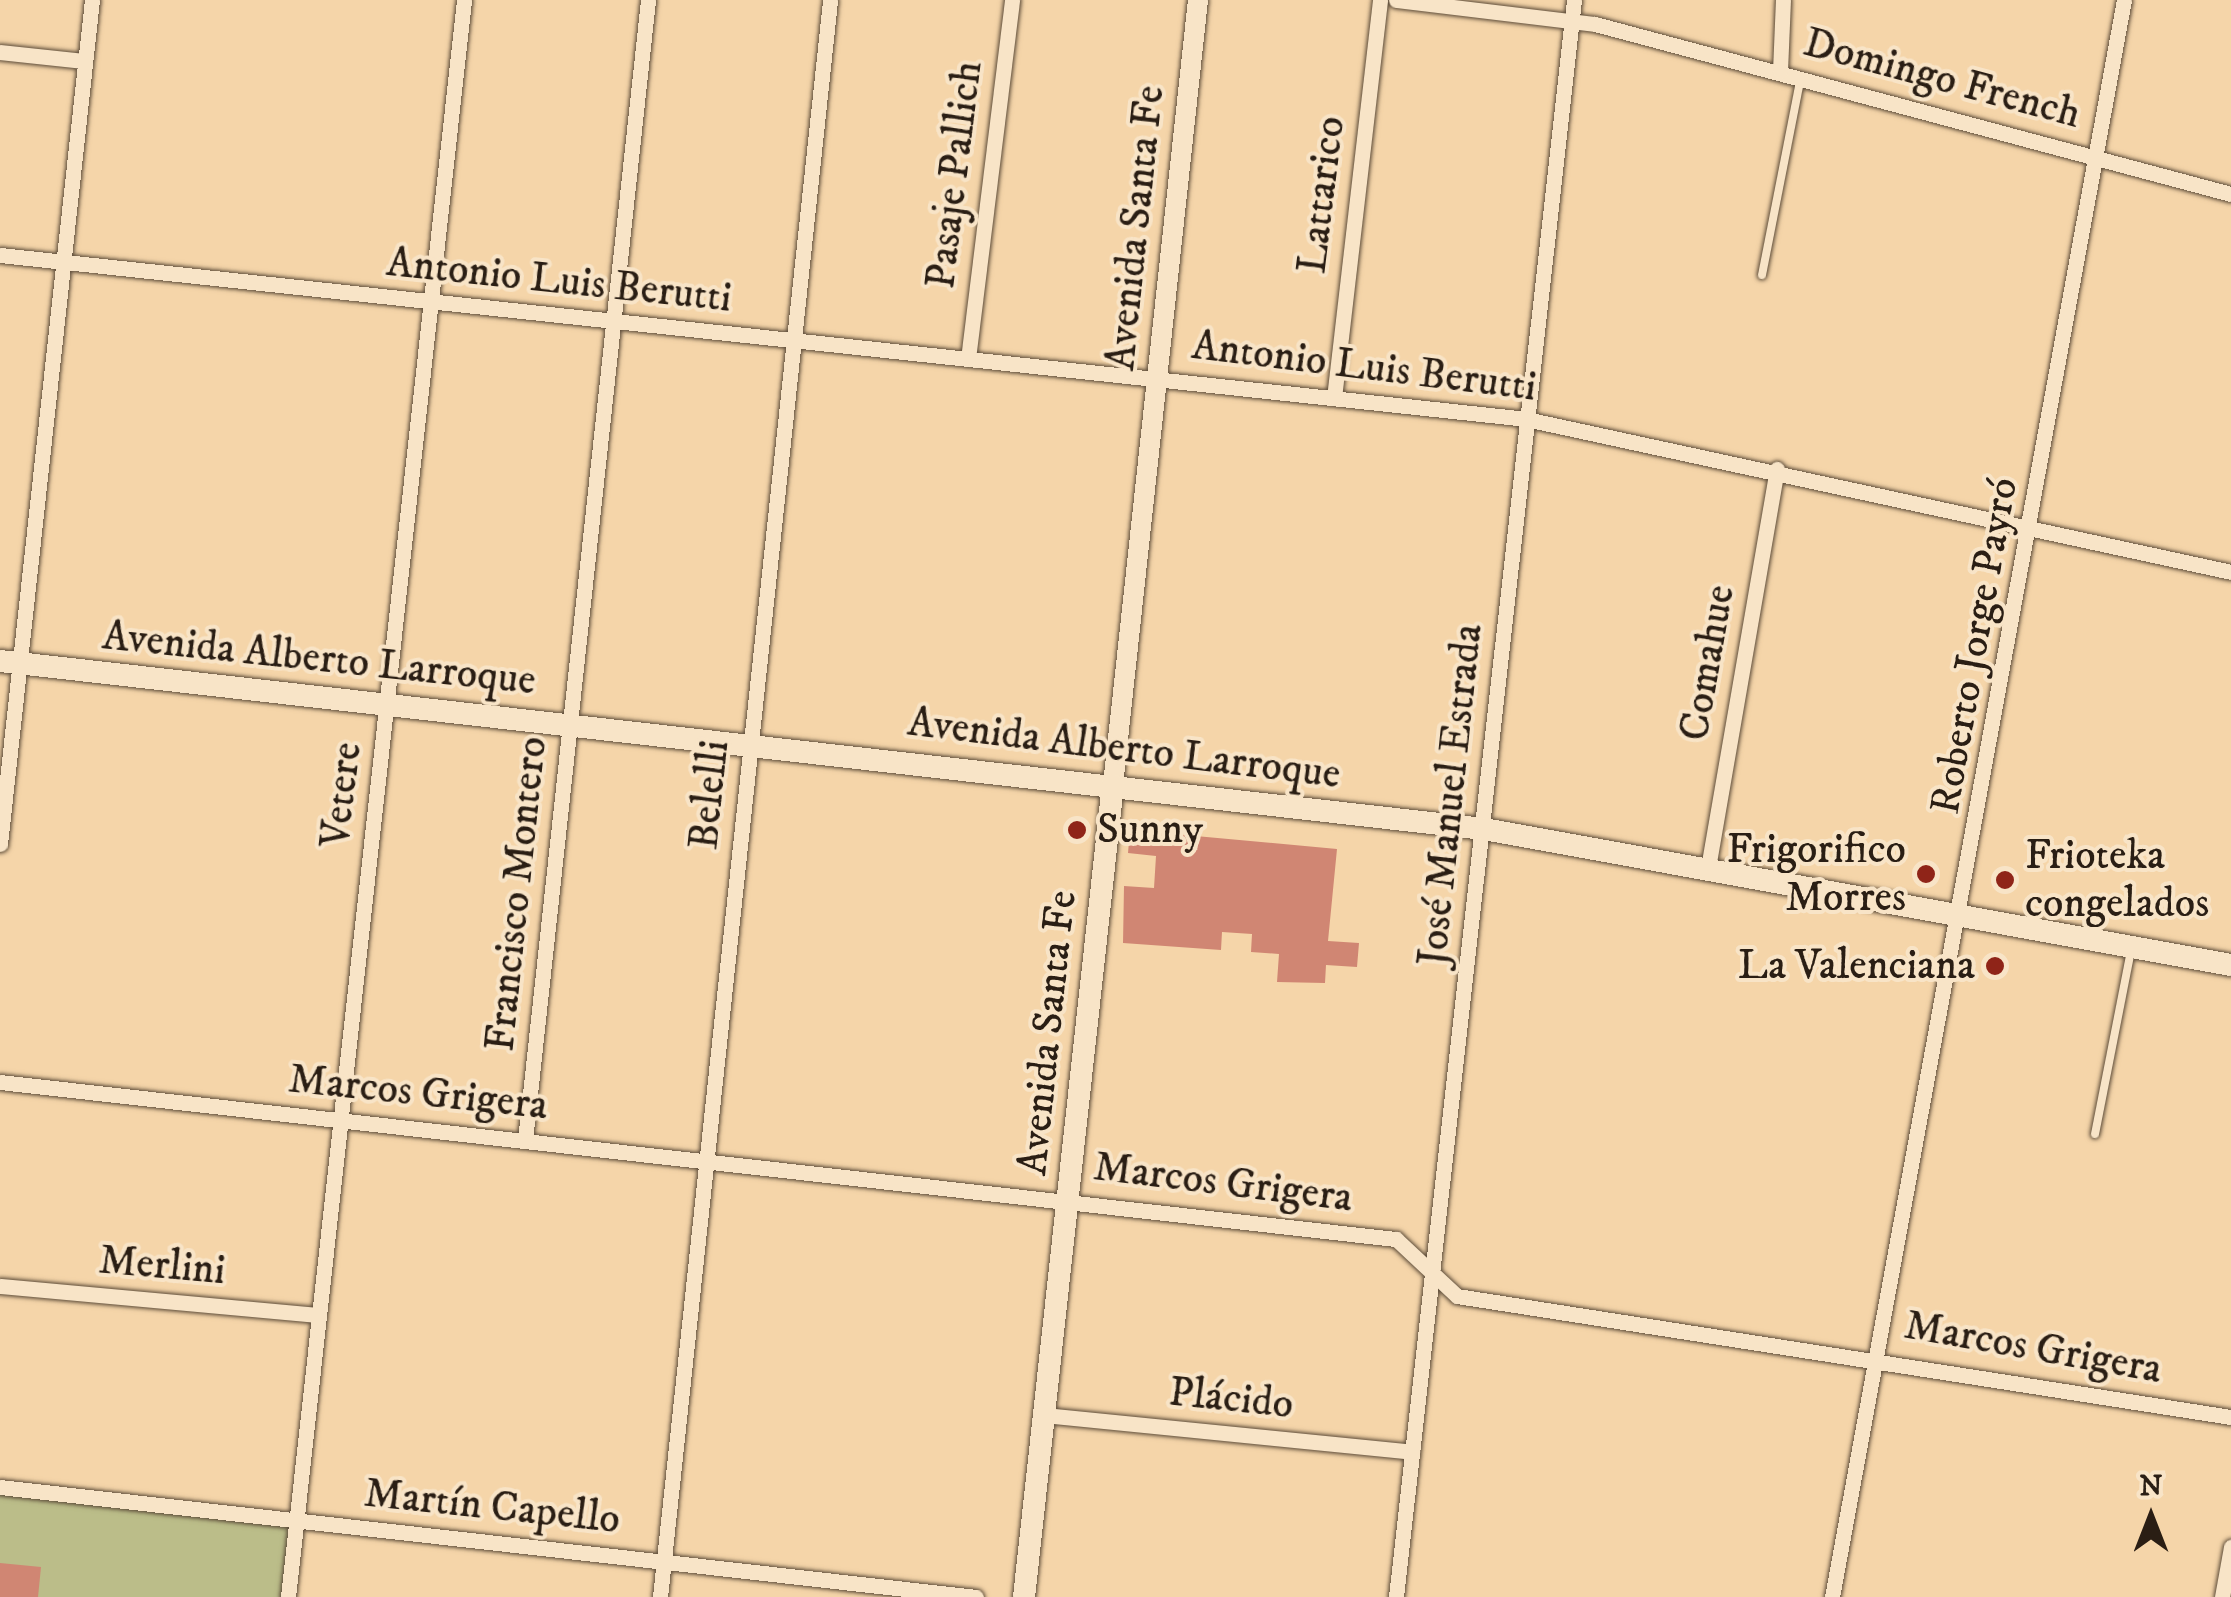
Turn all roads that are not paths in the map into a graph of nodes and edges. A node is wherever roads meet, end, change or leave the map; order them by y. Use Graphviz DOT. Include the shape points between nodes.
graph roads {
  1 [pos="92,0"];
  2 [pos="464,0"];
  3 [pos="648,0"];
  4 [pos="830,0"];
  5 [pos="1012,0"];
  6 [pos="1198,0"];
  7 [pos="1380,0"];
  8 [pos="1396,0"];
  9 [pos="1574,0"];
  10 [pos="1783,0"];
  11 [pos="2124,0"];
  12 [pos="1572,19"];
  13 [pos="0,52"];
  14 [pos="84,61"];
  15 [pos="1780,71"];
  16 [pos="1801,76"];
  17 [pos="2094,158"];
  18 [pos="2231,194"];
  19 [pos="0,255"];
  20 [pos="62,262"];
  21 [pos="1762,275"];
  22 [pos="431,303"];
  23 [pos="612,322"];
  24 [pos="792,342"];
  25 [pos="968,359"];
  26 [pos="1157,379"];
  27 [pos="1334,398"];
  28 [pos="1526,419"];
  29 [pos="1777,470"];
  30 [pos="2031,530"];
  31 [pos="2231,572"];
  32 [pos="10,662"];
  33 [pos="388,704"];
  34 [pos="570,725"];
  35 [pos="750,744"];
  36 [pos="1113,785"];
  37 [pos="1484,829"];
  38 [pos="0,844"];
  39 [pos="1708,868"];
  40 [pos="1962,914"];
  41 [pos="2132,946"];
  42 [pos="2231,965"];
  43 [pos="0,1082"];
  44 [pos="340,1120"];
  45 [pos="2095,1134"];
  46 [pos="525,1140"];
  47 [pos="708,1160"];
  48 [pos="1068,1200"];
  49 [pos="1432,1271"];
  50 [pos="0,1286"];
  51 [pos="318,1315"];
  52 [pos="1879,1358"];
  53 [pos="1044,1416"];
  54 [pos="2231,1417"];
  55 [pos="1412,1452"];
  56 [pos="0,1487"];
  57 [pos="296,1521"];
  58 [pos="2231,1546"];
  59 [pos="664,1562"];
  60 [pos="288,1597"];
  61 [pos="660,1597"];
  62 [pos="976,1597"];
  63 [pos="1024,1597"];
  64 [pos="1396,1597"];
  65 [pos="1832,1597"];
  66 [pos="2222,1597"];
  1 -- 14 [label="street"];
  2 -- 22 [label="street, Vetere"];
  3 -- 23 [label="street, Francisco Montero"];
  4 -- 24 [label="street, Belelli"];
  5 -- 25 [label="street, Pasaje Pallich"];
  6 -- 26 [label="street, Avenida Santa Fe"];
  7 -- 27 [label="street, Lattarico"];
  8 -- 12 [label="street, Domingo French"];
  9 -- 12 [label="street, José Manuel Estrada"];
  10 -- 15 [label="street"];
  11 -- 17 [label="street, Roberto Jorge Payró"];
  12 -- 15 [label="street, Domingo French"];
  12 -- 28 [label="street, José Manuel Estrada"];
  13 -- 14 [label="street"];
  14 -- 20 [label="street"];
  15 -- 16 [label="street, Domingo French"];
  16 -- 17 [label="street, Domingo French"];
  16 -- 21 [label="lane"];
  17 -- 18 [label="street, Domingo French"];
  17 -- 30 [label="street, Roberto Jorge Payró"];
  19 -- 20 [label="street, Antonio Luis Berutti"];
  20 -- 22 [label="street, Antonio Luis Berutti"];
  20 -- 32 [label="street"];
  22 -- 23 [label="street, Antonio Luis Berutti"];
  22 -- 33 [label="street, Vetere"];
  23 -- 24 [label="street, Antonio Luis Berutti"];
  23 -- 34 [label="street, Francisco Montero"];
  24 -- 25 [label="street, Antonio Luis Berutti"];
  24 -- 35 [label="street, Belelli"];
  25 -- 26 [label="street, Antonio Luis Berutti"];
  26 -- 27 [label="street, Antonio Luis Berutti"];
  26 -- 36 [label="street, Avenida Santa Fe"];
  27 -- 28 [label="street, Antonio Luis Berutti"];
  28 -- 29 [label="street, Antonio Luis Berutti"];
  28 -- 37 [label="street, José Manuel Estrada"];
  29 -- 30 [label="street, Antonio Luis Berutti"];
  29 -- 39 [label="street, Comahue"];
  30 -- 31 [label="street, Antonio Luis Berutti"];
  30 -- 40 [label="street, Roberto Jorge Payró"];
  32 -- 33 [label="main road, Avenida Alberto Larroque"];
  32 -- 38 [label="street"];
  33 -- 34 [label="main road, Avenida Alberto Larroque"];
  33 -- 44 [label="street, Vetere"];
  34 -- 35 [label="main road, Avenida Alberto Larroque"];
  34 -- 46 [label="street, Francisco Montero"];
  35 -- 36 [label="main road, Avenida Alberto Larroque"];
  35 -- 47 [label="street, Belelli"];
  36 -- 37 [label="main road, Avenida Alberto Larroque"];
  36 -- 48 [label="main road, Avenida Santa Fe"];
  37 -- 39 [label="main road, Avenida Alberto Larroque"];
  37 -- 49 [label="street, José Manuel Estrada"];
  39 -- 40 [label="main road, Avenida Alberto Larroque"];
  40 -- 41 [label="main road, Avenida Alberto Larroque"];
  40 -- 52 [label="street, Roberto Jorge Payró"];
  41 -- 42 [label="main road, Avenida Alberto Larroque"];
  41 -- 45 [label="lane"];
  43 -- 44 [label="street, Marcos Grigera"];
  44 -- 46 [label="street, Marcos Grigera"];
  44 -- 51 [label="street, Vetere"];
  46 -- 47 [label="street, Marcos Grigera"];
  47 -- 48 [label="street, Marcos Grigera"];
  47 -- 59 [label="street, Belelli"];
  48 -- 49 [label="street, Marcos Grigera" via="1396,1239"];
  48 -- 53 [label="main road, Avenida Santa Fe"];
  49 -- 52 [label="street, Marcos Grigera" via="1457,1296"];
  49 -- 55 [label="street, José Manuel Estrada"];
  50 -- 51 [label="street, Merlini"];
  51 -- 57 [label="street, Vetere"];
  52 -- 54 [label="street, Marcos Grigera"];
  52 -- 65 [label="street, Roberto Jorge Payró"];
  53 -- 55 [label="street, Plácido"];
  53 -- 63 [label="main road, Avenida Santa Fe"];
  55 -- 64 [label="street, José Manuel Estrada"];
  56 -- 57 [label="street, Martín Capello"];
  57 -- 59 [label="street, Martín Capello"];
  57 -- 60 [label="street, Vetere"];
  58 -- 66 [label="street"];
  59 -- 61 [label="street, Belelli"];
  59 -- 62 [label="street, Martín Capello"];
}
